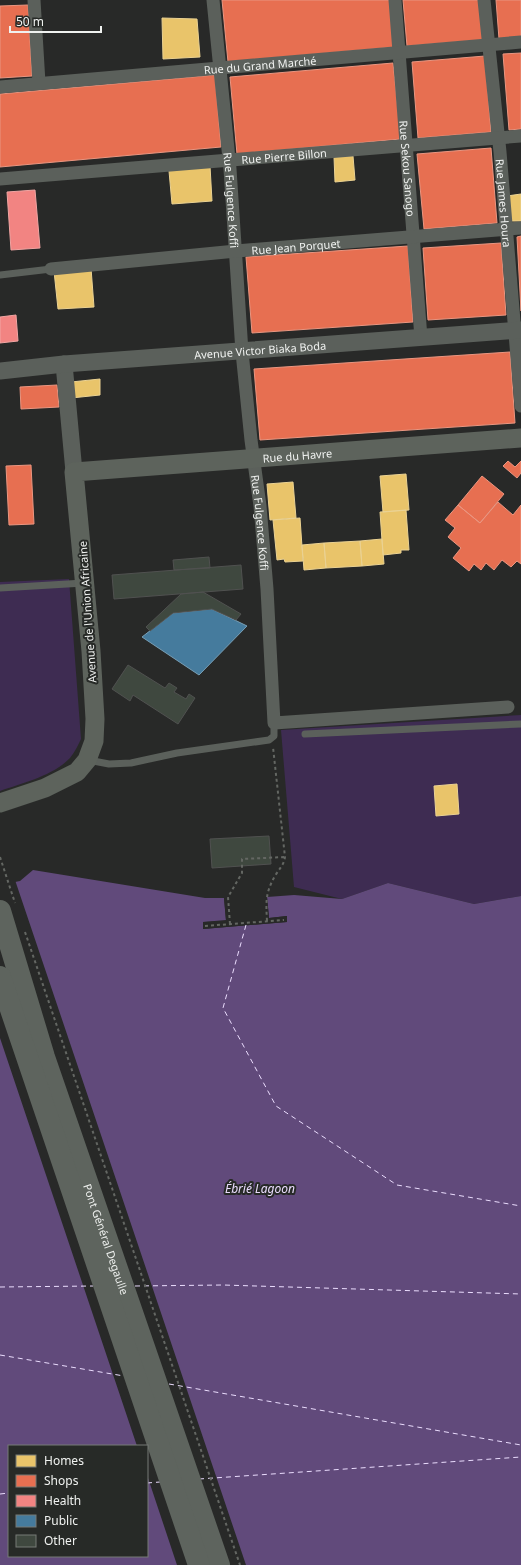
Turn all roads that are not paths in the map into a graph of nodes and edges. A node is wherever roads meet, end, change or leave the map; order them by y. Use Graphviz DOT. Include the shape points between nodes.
graph roads {
  1 [pos="34,0"];
  2 [pos="213,0"];
  3 [pos="396,0"];
  4 [pos="484,0"];
  5 [pos="521,42"];
  6 [pos="489,44"];
  7 [pos="400,52"];
  8 [pos="220,67"];
  9 [pos="39,83"];
  10 [pos="0,87"];
  11 [pos="521,136"];
  12 [pos="498,138"];
  13 [pos="406,146"];
  14 [pos="228,160"];
  15 [pos="0,179"];
  16 [pos="521,228"];
  17 [pos="506,230"];
  18 [pos="412,237"];
  19 [pos="236,251"];
  20 [pos="50,269"];
  21 [pos="0,275"];
  22 [pos="518,330"];
  23 [pos="421,338"];
  24 [pos="242,352"];
  25 [pos="64,364"];
  26 [pos="0,371"];
  27 [pos="521,406"];
  28 [pos="521,438"];
  29 [pos="253,458"];
  30 [pos="74,472"];
  31 [pos="86,583"];
  32 [pos="0,588"];
  33 [pos="508,707"];
  34 [pos="274,723"];
  35 [pos="521,724"];
  36 [pos="305,734"];
  37 [pos="87,760"];
  38 [pos="0,803"];
  39 [pos="9,910"];
  40 [pos="0,977"];
  41 [pos="199,1565"];
  42 [pos="219,1565"];
  1 -- 9 [label="street"];
  2 -- 8 [label="street, Rue Fulgence Koffi"];
  3 -- 7 [label="street, Rue Sekou Sanogo"];
  4 -- 6 [label="street, Rue James Houra"];
  5 -- 6 [label="street, Rue du Grand Marché"];
  6 -- 7 [label="street, Rue du Grand Marché"];
  6 -- 12 [label="street, Rue James Houra"];
  7 -- 8 [label="street, Rue du Grand Marché"];
  7 -- 13 [label="street, Rue Sekou Sanogo"];
  8 -- 9 [label="street, Rue du Grand Marché" via="141,76"];
  8 -- 14 [label="street, Rue Fulgence Koffi"];
  9 -- 10 [label="street, Rue du Grand Marché"];
  11 -- 12 [label="street, Rue Pierre Billon"];
  12 -- 13 [label="street, Rue Pierre Billon"];
  12 -- 17 [label="street, Rue James Houra"];
  13 -- 14 [label="street, Rue Pierre Billon"];
  13 -- 18 [label="street, Rue Sekou Sanogo"];
  14 -- 15 [label="street, Rue Pierre Billon"];
  14 -- 19 [label="street, Rue Fulgence Koffi"];
  16 -- 17 [label="street, Rue Jean Porquet"];
  17 -- 18 [label="street, Rue Jean Porquet"];
  17 -- 22 [label="street, Rue James Houra"];
  18 -- 19 [label="street, Rue Jean Porquet"];
  18 -- 23 [label="street, Rue Sekou Sanogo"];
  19 -- 20 [label="street, Rue Jean Porquet"];
  19 -- 24 [label="street, Rue Fulgence Koffi"];
  20 -- 21 [label="lane, Rue Jean Porquet"];
  22 -- 23 [label="street, Avenue Victor Biaka Boda"];
  22 -- 27 [label="street, Rue James Houra"];
  23 -- 24 [label="street, Avenue Victor Biaka Boda"];
  24 -- 25 [label="street, Avenue Victor Biaka Boda"];
  24 -- 29 [label="street, Rue Fulgence Koffi"];
  25 -- 26 [label="street, Avenue Victor Biaka Boda"];
  25 -- 30 [label="street, Avenue de l'Union Africaine"];
  28 -- 29 [label="main road, Rue du Havre"];
  29 -- 30 [label="main road, Rue du Havre"];
  29 -- 34 [label="street, Rue Fulgence Koffi" via="267,589"];
  30 -- 31 [label="main road, Avenue de l'Union Africaine"];
  31 -- 32 [label="lane"];
  31 -- 37 [label="main road, Avenue de l'Union Africaine" via="95,719 94,741"];
  33 -- 34 [label="street"];
  34 -- 37 [label="lane, Rue Fulgence Koffi" via="275,731 269,740 176,753 131,763 109,764"];
  35 -- 36 [label="lane"];
  37 -- 38 [label="main road, Avenue de l'Union Africaine" via="77,772 65,780"];
  39 -- 42 [label="highway, Pont Général Degaulle" via="44,1058"];
  40 -- 41 [label="highway, Pont Général Degaulle"];
}
